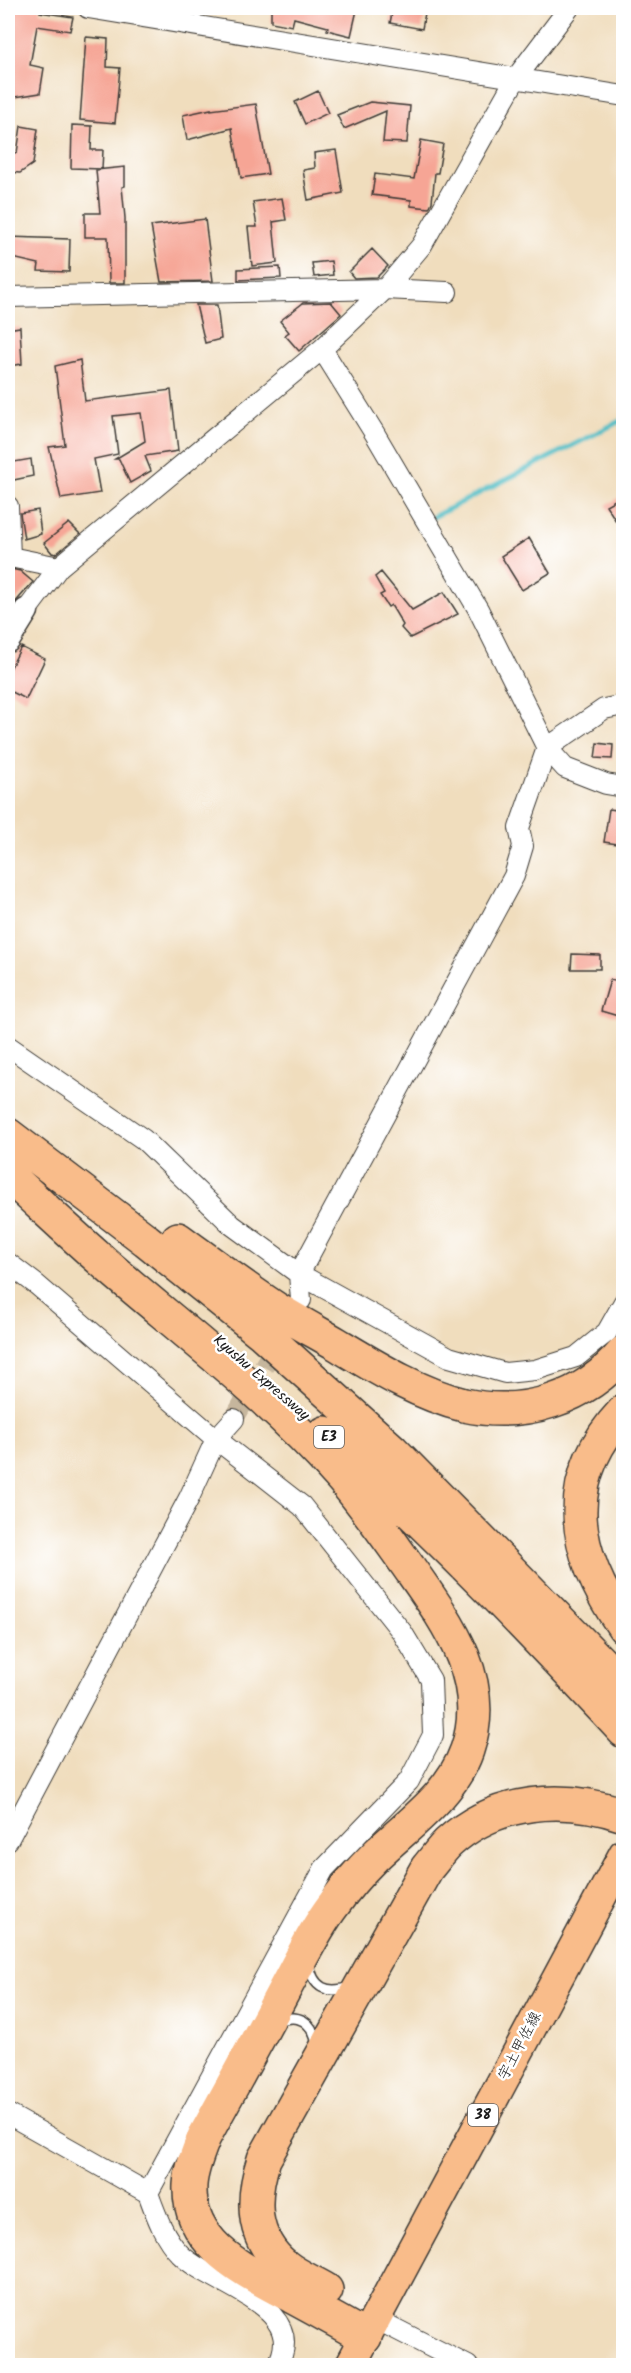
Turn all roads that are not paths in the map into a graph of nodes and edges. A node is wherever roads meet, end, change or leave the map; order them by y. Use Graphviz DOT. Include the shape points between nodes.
graph roads {
  1 [pos="88,8"];
  2 [pos="569,8"];
  3 [pos="516,78"];
  4 [pos="624,96"];
  5 [pos="384,289"];
  6 [pos="447,292"];
  7 [pos="8,297"];
  8 [pos="322,349"];
  9 [pos="8,506"];
  10 [pos="9,558"];
  11 [pos="59,567"];
  12 [pos="26,611"];
  13 [pos="8,640"];
  14 [pos="624,705"];
  15 [pos="547,748"];
  16 [pos="624,787"];
  17 [pos="8,1046"];
  18 [pos="8,1119"];
  19 [pos="8,1136"];
  20 [pos="8,1174"];
  21 [pos="8,1263"];
  22 [pos="299,1274"];
  23 [pos="301,1300"];
  24 [pos="624,1302"];
  25 [pos="624,1352"];
  26 [pos="624,1411"];
  27 [pos="234,1419"];
  28 [pos="216,1439"];
  29 [pos="624,1627"];
  30 [pos="624,1686"];
  31 [pos="624,1731"];
  32 [pos="624,1815"];
  33 [pos="8,1840"];
  34 [pos="621,1863"];
  35 [pos="311,1941"];
  36 [pos="362,1981"];
  37 [pos="263,2029"];
  38 [pos="316,2064"];
  39 [pos="8,2114"];
  40 [pos="148,2193"];
  41 [pos="370,2327"];
  42 [pos="277,2366"];
  43 [pos="350,2366"];
  44 [pos="468,2366"];
  1 -- 3 [label="street"];
  2 -- 3 [label="street"];
  3 -- 4 [label="street"];
  3 -- 5 [label="street" via="422,245"];
  5 -- 6 [label="street"];
  5 -- 7 [label="street"];
  5 -- 8 [label="street"];
  8 -- 11 [label="street"];
  8 -- 15 [label="street" via="477,609"];
  9 -- 10 [label="street"];
  10 -- 11 [label="street"];
  11 -- 12 [label="street"];
  12 -- 13 [label="street"];
  14 -- 15 [label="street" via="604,709"];
  15 -- 16 [label="street" via="565,768"];
  15 -- 22 [label="street" via="519,828 523,846 514,876"];
  17 -- 22 [label="street" via="143,1139 232,1225"];
  18 -- 25 [label="highway" via="277,1309 390,1375 434,1394 464,1405 524,1408 575,1393"];
  19 -- 30 [label="highway, E3" via="146,1239 263,1334 393,1451"];
  20 -- 31 [label="highway, Kyushu Expressway / E3" via="247,1364 385,1486"];
  20 -- 35 [label="highway" via="308,1441 370,1513 446,1620 469,1671 475,1699 468,1749 458,1771 429,1807 352,1880"];
  21 -- 28 [label="street"];
  22 -- 23 [label="street"];
  22 -- 24 [label="street" via="449,1357 505,1373 535,1370 576,1357 607,1332"];
  26 -- 29 [label="highway" via="596,1445 585,1469 580,1496 580,1525 587,1557 597,1584"];
  27 -- 28 [label="street"];
  28 -- 33 [label="street" via="189,1498"];
  28 -- 40 [label="street" via="302,1506 402,1632 431,1680 433,1735 409,1781 324,1869"];
  32 -- 36 [label="highway" via="582,1803 552,1802 494,1814 470,1827 447,1844 427,1868"];
  34 -- 41 [label="main road, 宇土甲佐線 / 38"];
  35 -- 36 [label="lane" via="309,1964 318,1985 328,1991 340,1990"];
  35 -- 37 [label="highway"];
  36 -- 38 [label="highway"];
  37 -- 38 [label="lane" via="290,2018 309,2024 317,2043"];
  37 -- 41 [label="highway" via="195,2160 190,2185 193,2211 202,2232 219,2252 243,2270"];
  38 -- 41 [label="highway" via="264,2159 256,2183 255,2210 271,2253"];
  39 -- 40 [label="street"];
  40 -- 42 [label="street" via="159,2223 181,2255 273,2313 282,2332 285,2353"];
  41 -- 43 [label="main road, 宇土甲佐線 / 38"];
  41 -- 44 [label="street"];
}
